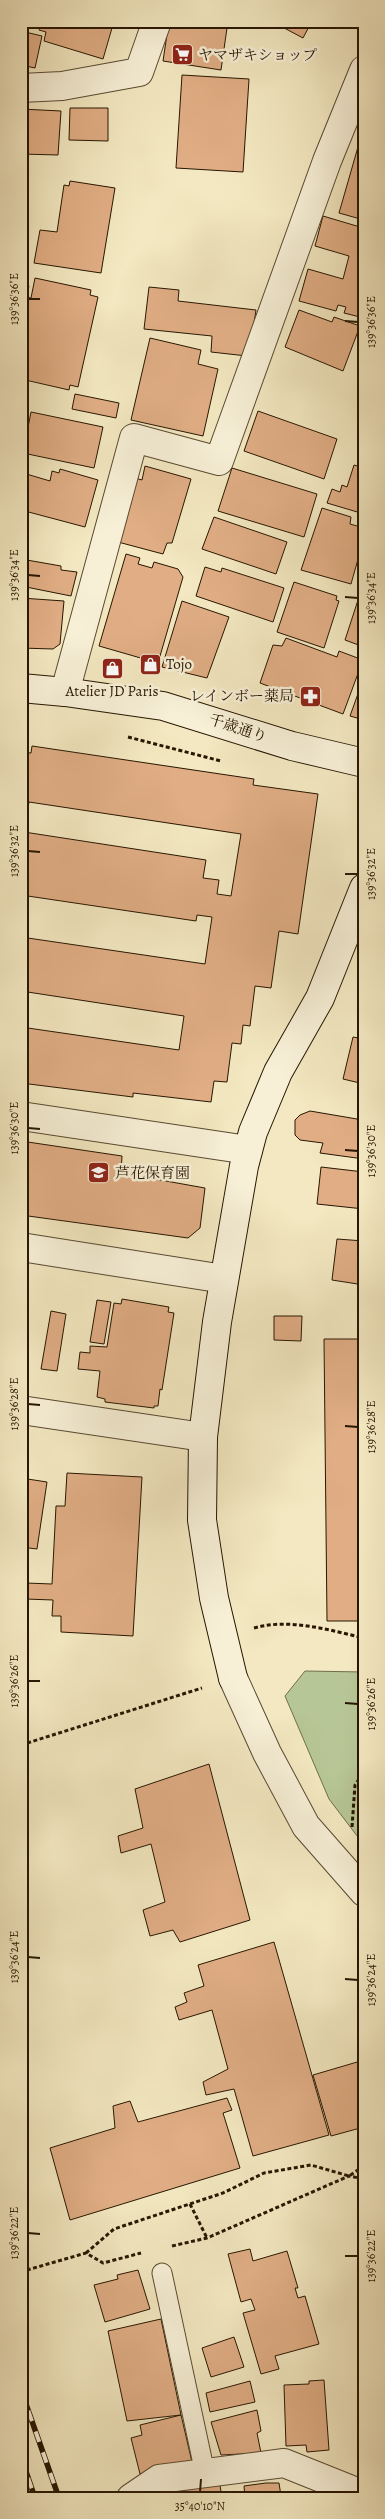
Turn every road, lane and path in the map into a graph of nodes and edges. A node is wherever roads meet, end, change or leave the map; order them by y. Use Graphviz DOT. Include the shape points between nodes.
graph roads {
  1 [pos="157,21"];
  2 [pos="364,70"];
  3 [pos="21,88"];
  4 [pos="21,688"];
  5 [pos="65,692"];
  6 [pos="126,736"];
  7 [pos="222,762"];
  8 [pos="364,763"];
  9 [pos="364,888"];
  10 [pos="21,1116"];
  11 [pos="248,1150"];
  12 [pos="21,1247"];
  13 [pos="224,1279"];
  14 [pos="21,1410"];
  15 [pos="203,1437"];
  16 [pos="223,1636"];
  17 [pos="364,1638"];
  18 [pos="233,1678"];
  19 [pos="21,1745"];
  20 [pos="364,1772"];
  21 [pos="342,1866"];
  22 [pos="364,1892"];
  23 [pos="364,2166"];
  24 [pos="349,2176"];
  25 [pos="364,2179"];
  26 [pos="190,2204"];
  27 [pos="207,2238"];
  28 [pos="169,2247"];
  29 [pos="150,2251"];
  30 [pos="86,2253"];
  31 [pos="21,2267"];
  32 [pos="162,2273"];
  33 [pos="206,2473"];
  34 [pos="364,2495"];
  35 [pos="131,2498"];
  1 -- 3 [label="street" via="139,72 62,86"];
  2 -- 5 [label="street" via="327,161 219,461 134,438"];
  4 -- 5 [label="street, 千歳通り"];
  5 -- 8 [label="street, 千歳通り" via="163,706 292,746"];
  6 -- 7 [label="path"];
  9 -- 11 [label="street" via="320,998 278,1072"];
  10 -- 11 [label="street"];
  11 -- 13 [label="street"];
  12 -- 13 [label="street"];
  13 -- 15 [label="street"];
  14 -- 15 [label="street"];
  15 -- 16 [label="street" via="202,1520"];
  16 -- 17 [label="path" via="269,1624 321,1628"];
  16 -- 18 [label="street"];
  18 -- 19 [label="path"];
  18 -- 21 [label="street" via="267,1753 306,1826"];
  20 -- 21 [label="path" via="355,1785 352,1830"];
  21 -- 22 [label="street"];
  23 -- 24 [label="path"];
  24 -- 25 [label="path"];
  24 -- 26 [label="path" via="310,2165 264,2173 223,2193"];
  24 -- 27 [label="path"];
  26 -- 27 [label="path"];
  26 -- 30 [label="path" via="114,2229"];
  27 -- 28 [label="path"];
  29 -- 30 [label="path" via="103,2263"];
  30 -- 31 [label="path" via="27,2270"];
  32 -- 33 [label="lane"];
  33 -- 34 [label="street" via="284,2463"];
  33 -- 35 [label="street" via="159,2479"];
}
